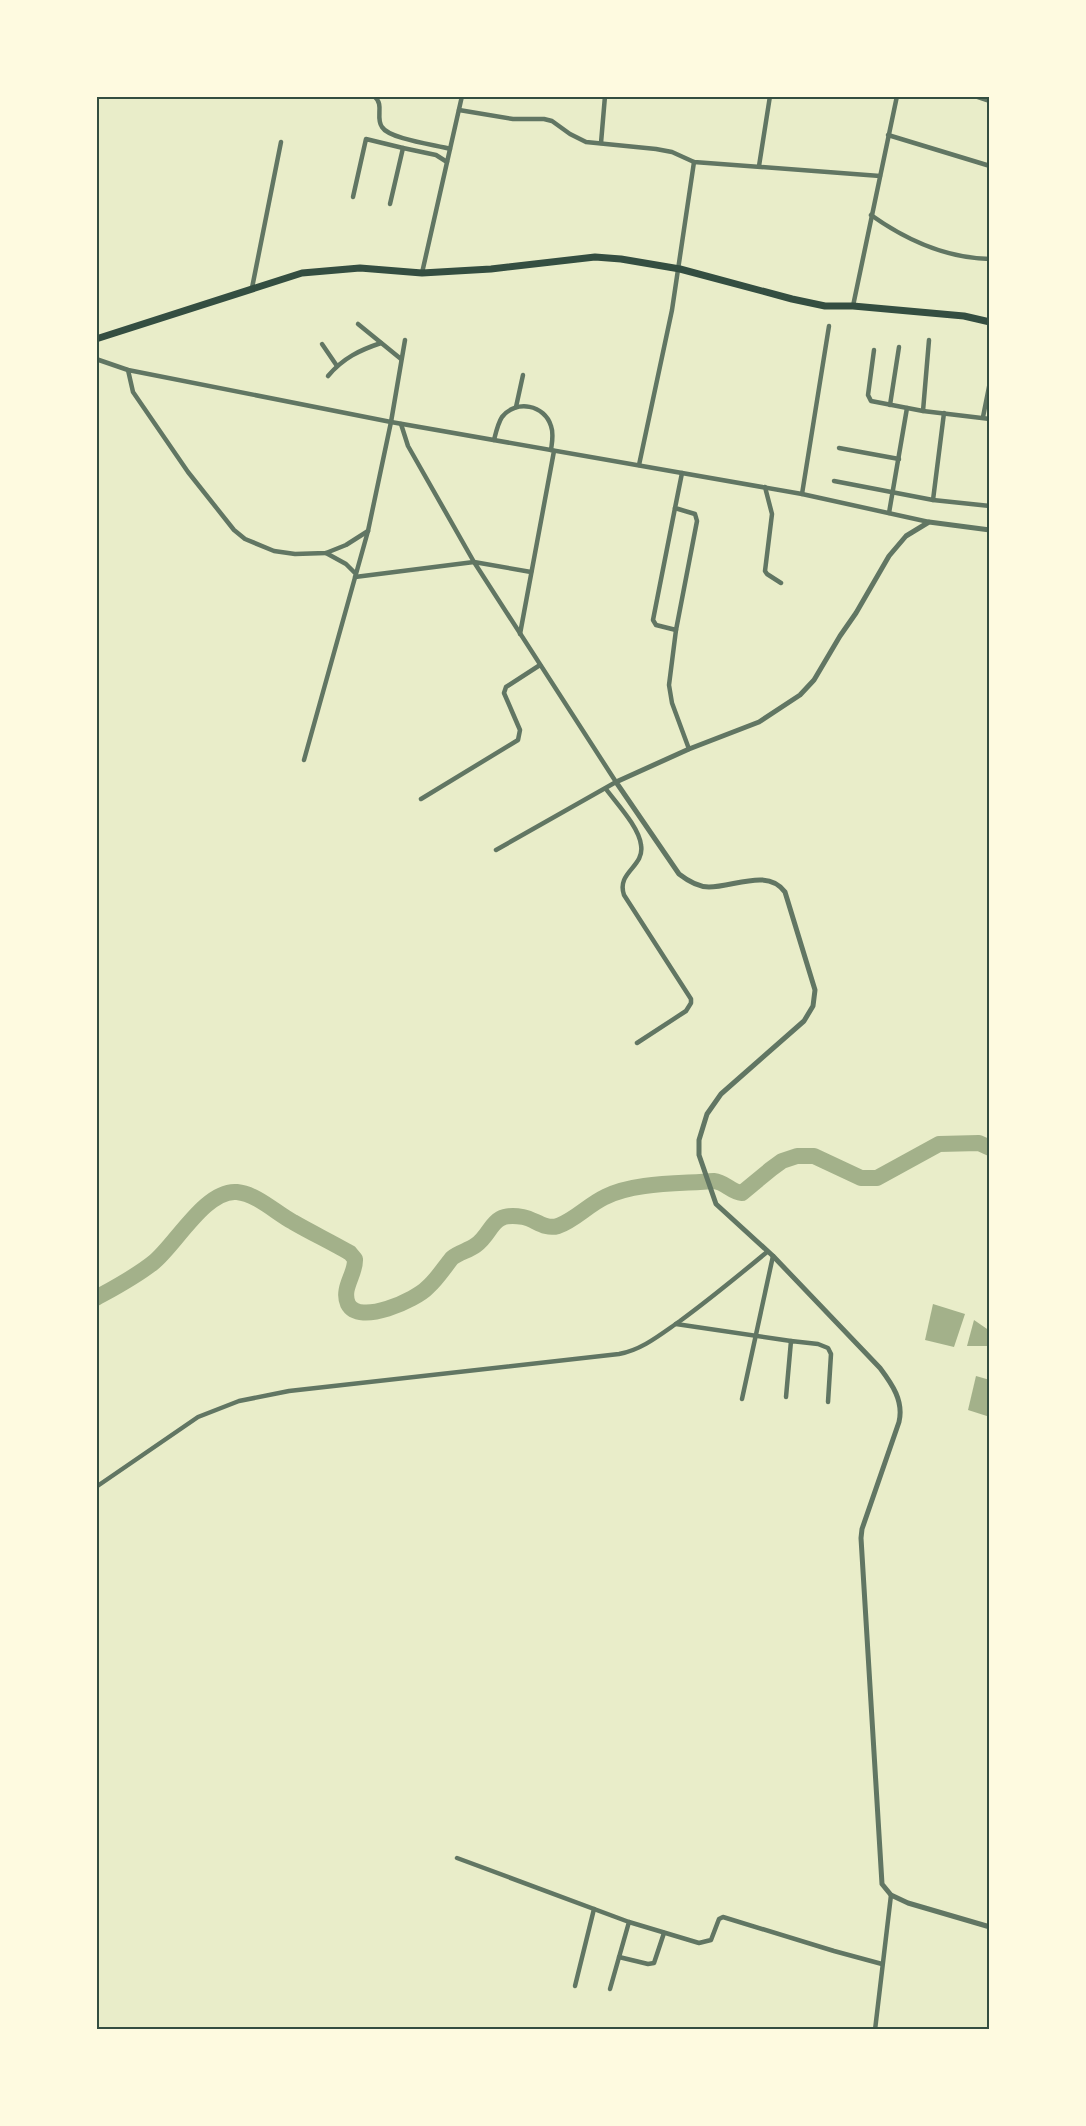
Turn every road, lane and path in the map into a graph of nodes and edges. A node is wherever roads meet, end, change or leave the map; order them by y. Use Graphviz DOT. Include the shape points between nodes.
graph roads {
  1 [pos="374,96"];
  2 [pos="462,96"];
  3 [pos="605,96"];
  4 [pos="770,96"];
  5 [pos="897,96"];
  6 [pos="975,96"];
  7 [pos="990,101"];
  8 [pos="459,110"];
  9 [pos="888,135"];
  10 [pos="281,142"];
  11 [pos="601,143"];
  12 [pos="403,148"];
  13 [pos="450,149"];
  14 [pos="447,162"];
  15 [pos="694,162"];
  16 [pos="759,166"];
  17 [pos="990,166"];
  18 [pos="880,176"];
  19 [pos="353,197"];
  20 [pos="390,204"];
  21 [pos="871,215"];
  22 [pos="990,259"];
  23 [pos="680,269"];
  24 [pos="422,273"];
  25 [pos="252,288"];
  26 [pos="853,306"];
  27 [pos="990,322"];
  28 [pos="358,324"];
  29 [pos="830,326"];
  30 [pos="96,339"];
  31 [pos="405,340"];
  32 [pos="929,340"];
  33 [pos="381,343"];
  34 [pos="322,344"];
  35 [pos="899,347"];
  36 [pos="874,350"];
  37 [pos="96,358"];
  38 [pos="401,358"];
  39 [pos="337,366"];
  40 [pos="128,370"];
  41 [pos="523,375"];
  42 [pos="328,376"];
  43 [pos="990,382"];
  44 [pos="890,405"];
  45 [pos="516,407"];
  46 [pos="908,408"];
  47 [pos="923,411"];
  48 [pos="944,413"];
  49 [pos="983,417"];
  50 [pos="990,419"];
  51 [pos="391,422"];
  52 [pos="401,424"];
  53 [pos="494,440"];
  54 [pos="839,448"];
  55 [pos="553,450"];
  56 [pos="899,459"];
  57 [pos="639,465"];
  58 [pos="682,473"];
  59 [pos="834,481"];
  60 [pos="765,487"];
  61 [pos="893,493"];
  62 [pos="801,494"];
  63 [pos="933,500"];
  64 [pos="990,506"];
  65 [pos="675,508"];
  66 [pos="889,513"];
  67 [pos="930,522"];
  68 [pos="990,530"];
  69 [pos="368,531"];
  70 [pos="326,553"];
  71 [pos="474,562"];
  72 [pos="531,572"];
  73 [pos="355,575"];
  74 [pos="781,583"];
  75 [pos="676,630"];
  76 [pos="520,634"];
  77 [pos="540,665"];
  78 [pos="689,749"];
  79 [pos="304,760"];
  80 [pos="616,782"];
  81 [pos="606,789"];
  82 [pos="422,799"];
  83 [pos="496,850"];
  84 [pos="637,1043"];
  85 [pos="767,1252"];
  86 [pos="773,1256"];
  87 [pos="676,1324"];
  88 [pos="755,1336"];
  89 [pos="791,1341"];
  90 [pos="786,1397"];
  91 [pos="742,1400"];
  92 [pos="828,1402"];
  93 [pos="96,1487"];
  94 [pos="457,1858"];
  95 [pos="891,1895"];
  96 [pos="594,1909"];
  97 [pos="629,1922"];
  98 [pos="990,1927"];
  99 [pos="664,1933"];
  100 [pos="620,1957"];
  101 [pos="882,1964"];
  102 [pos="574,1986"];
  103 [pos="610,1989"];
  104 [pos="875,2030"];
  1 -- 13 [label="street" via="380,104 384,129"];
  2 -- 8 [label="street"];
  3 -- 11 [label="street"];
  4 -- 16 [label="street"];
  5 -- 9 [label="street"];
  6 -- 7 [label="street"];
  8 -- 11 [label="street" via="513,119 544,119 579,139"];
  8 -- 13 [label="street"];
  9 -- 17 [label="street"];
  9 -- 18 [label="street"];
  10 -- 25 [label="street"];
  11 -- 15 [label="street" via="672,152"];
  12 -- 14 [label="street" via="436,155"];
  12 -- 19 [label="street" via="366,140"];
  12 -- 20 [label="street"];
  13 -- 14 [label="street"];
  14 -- 24 [label="street"];
  15 -- 16 [label="street"];
  15 -- 23 [label="street"];
  16 -- 18 [label="street"];
  18 -- 21 [label="street"];
  21 -- 22 [label="street" via="891,230 936,250"];
  21 -- 26 [label="street"];
  23 -- 24 [label="main road" via="595,257"];
  23 -- 26 [label="main road" via="808,303"];
  23 -- 57 [label="street"];
  24 -- 25 [label="main road" via="330,270 302,273"];
  25 -- 30 [label="main road"];
  26 -- 27 [label="main road"];
  28 -- 33 [label="street"];
  29 -- 62 [label="street"];
  31 -- 38 [label="street"];
  32 -- 47 [label="street"];
  33 -- 38 [label="street"];
  33 -- 39 [label="street" via="356,352"];
  34 -- 39 [label="street"];
  35 -- 44 [label="street"];
  36 -- 44 [label="street" via="868,398"];
  37 -- 40 [label="street"];
  38 -- 51 [label="street"];
  39 -- 42 [label="street"];
  40 -- 51 [label="street"];
  40 -- 70 [label="street" via="133,392 234,530 274,551"];
  41 -- 45 [label="street"];
  43 -- 49 [label="street"];
  44 -- 46 [label="street"];
  45 -- 53 [label="street" via="500,420"];
  45 -- 55 [label="street" via="528,406 547,417 553,432"];
  46 -- 47 [label="street"];
  46 -- 56 [label="street"];
  47 -- 48 [label="street"];
  48 -- 49 [label="street"];
  48 -- 63 [label="street"];
  49 -- 50 [label="street"];
  51 -- 52 [label="street"];
  51 -- 69 [label="street"];
  52 -- 53 [label="street"];
  52 -- 71 [label="street" via="408,446"];
  53 -- 55 [label="street"];
  54 -- 56 [label="street"];
  55 -- 57 [label="street"];
  55 -- 72 [label="street"];
  56 -- 61 [label="street"];
  57 -- 58 [label="street"];
  58 -- 60 [label="street"];
  58 -- 65 [label="street"];
  59 -- 61 [label="street"];
  60 -- 62 [label="street"];
  60 -- 74 [label="street" via="772,514 765,571"];
  61 -- 63 [label="street"];
  61 -- 66 [label="street"];
  62 -- 66 [label="street"];
  63 -- 64 [label="street"];
  65 -- 75 [label="street" via="695,514 697,521"];
  65 -- 75 [label="street" via="652,620 656,625"];
  66 -- 67 [label="street"];
  67 -- 68 [label="street"];
  67 -- 78 [label="street" via="898,544 814,680 800,695 759,722"];
  69 -- 70 [label="street"];
  69 -- 73 [label="street"];
  70 -- 73 [label="street" via="346,564"];
  71 -- 72 [label="street"];
  71 -- 73 [label="street"];
  71 -- 76 [label="street"];
  72 -- 76 [label="street"];
  73 -- 79 [label="street"];
  75 -- 78 [label="street" via="669,686"];
  76 -- 77 [label="street"];
  77 -- 80 [label="street"];
  77 -- 82 [label="street" via="506,687 504,693 520,730 518,740"];
  78 -- 80 [label="street"];
  80 -- 81 [label="street"];
  80 -- 85 [label="street" via="688,882 709,887 767,879 785,892 815,990 813,1006 804,1021 721,1094 702,1126 699,1155 716,1204"];
  81 -- 83 [label="street"];
  81 -- 84 [label="street" via="639,835 642,848 638,861 621,884 624,895 691,999 686,1011"];
  85 -- 86 [label="street"];
  85 -- 87 [label="street"];
  86 -- 88 [label="street"];
  86 -- 95 [label="street" via="880,1368 900,1403 899,1422 861,1538 881,1877"];
  87 -- 88 [label="street"];
  87 -- 93 [label="street" via="641,1347 619,1354 289,1391 239,1401 198,1417"];
  88 -- 89 [label="street"];
  88 -- 91 [label="street"];
  89 -- 90 [label="street"];
  89 -- 92 [label="street" via="828,1348"];
  94 -- 96 [label="street"];
  95 -- 98 [label="street"];
  95 -- 101 [label="street"];
  96 -- 97 [label="street"];
  96 -- 102 [label="street"];
  97 -- 99 [label="street"];
  97 -- 100 [label="street"];
  99 -- 100 [label="street" via="654,1962"];
  99 -- 101 [label="street" via="708,1942 723,1917"];
  100 -- 103 [label="street"];
  101 -- 104 [label="street"];
}
